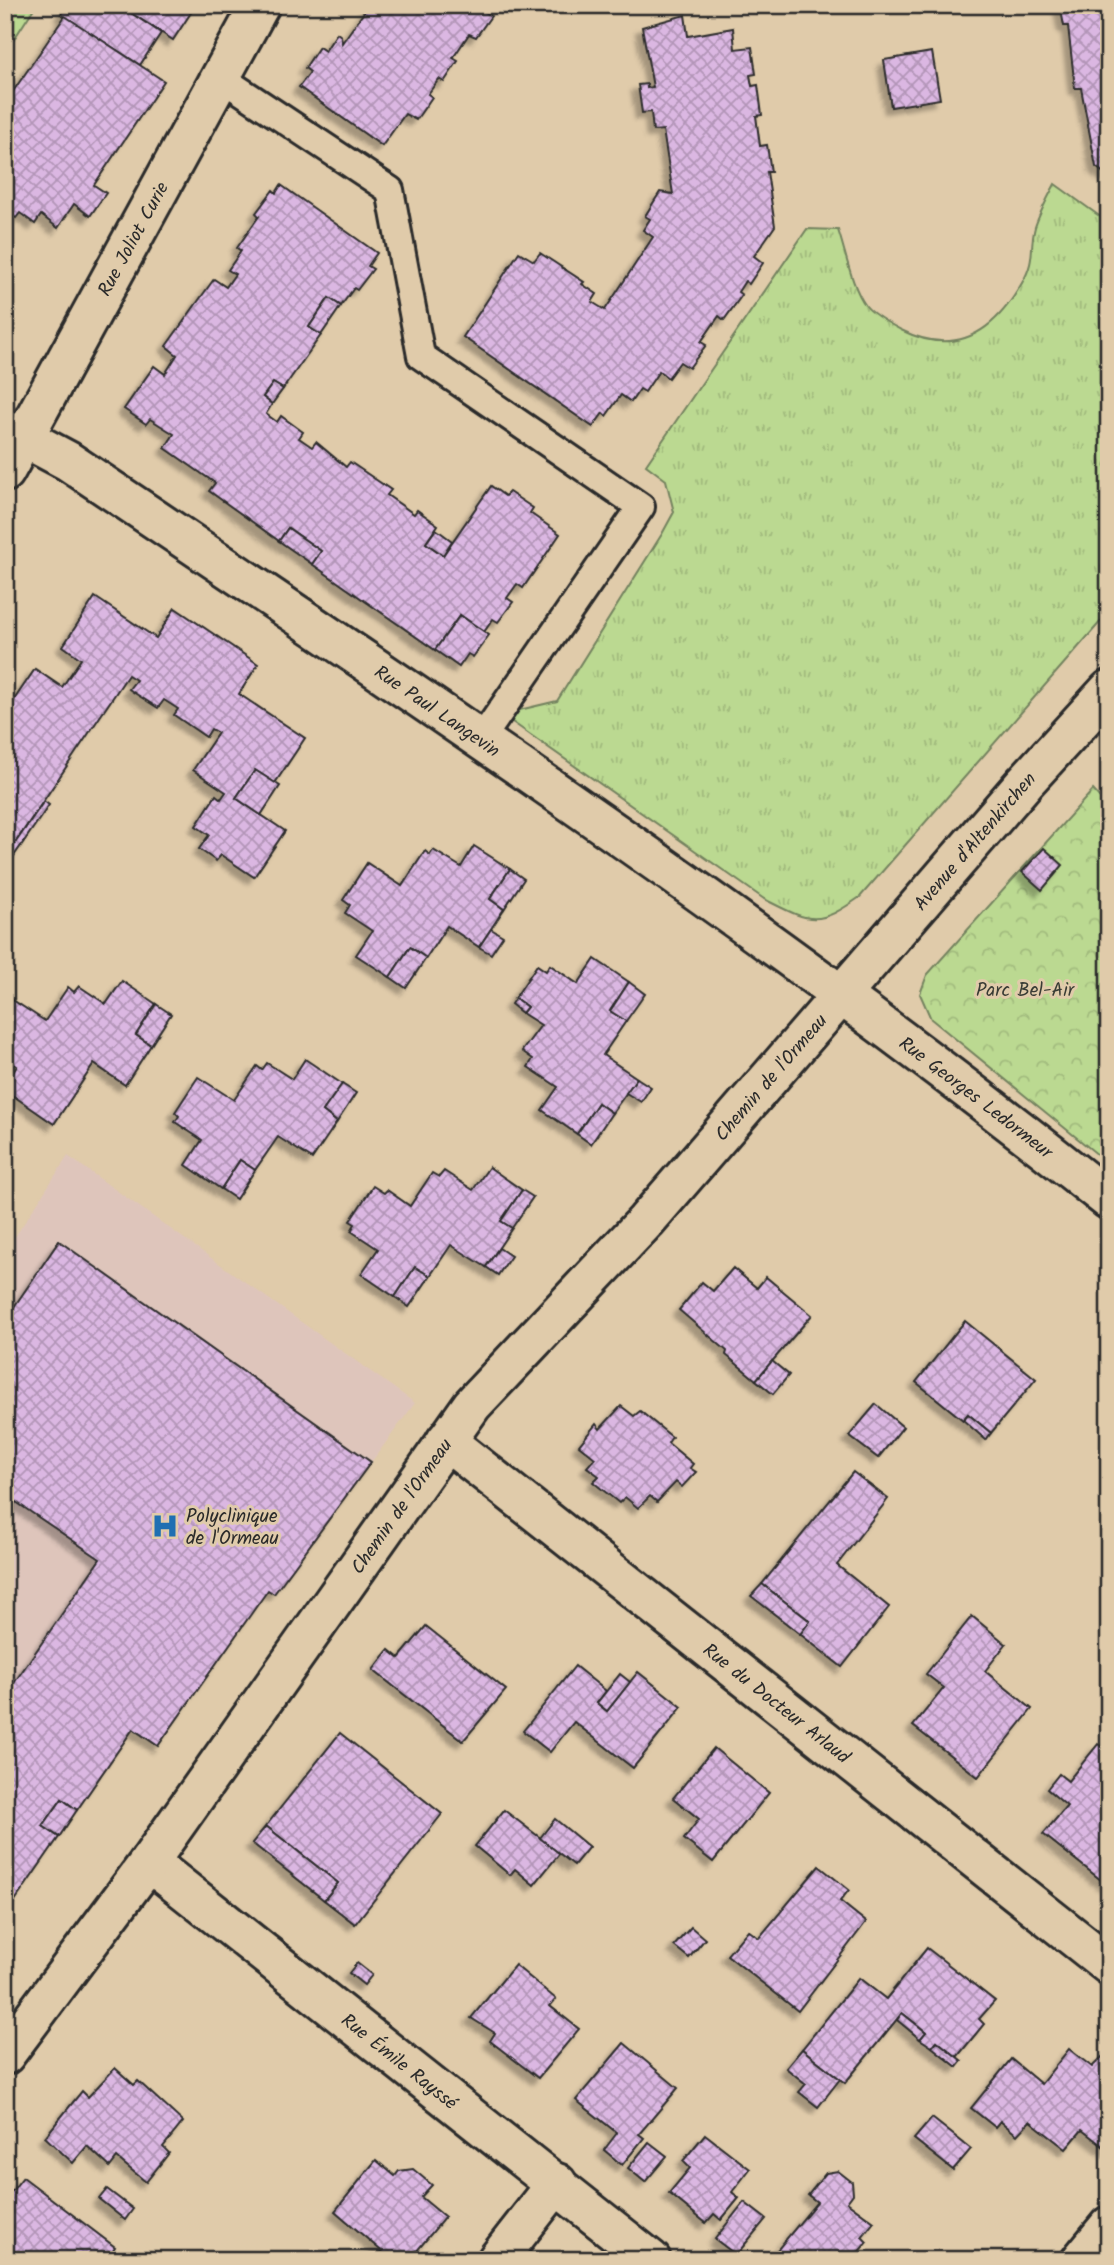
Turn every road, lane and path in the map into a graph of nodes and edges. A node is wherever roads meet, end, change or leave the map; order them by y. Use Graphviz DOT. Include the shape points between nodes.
graph roads {
  1 [pos="260,5"];
  2 [pos="220,77"];
  3 [pos="23,437"];
  4 [pos="5,472"];
  5 [pos="1109,690"];
  6 [pos="482,738"];
  7 [pos="844,995"];
  8 [pos="1109,1200"];
  9 [pos="446,1441"];
  10 [pos="149,1862"];
  11 [pos="1109,1965"];
  12 [pos="5,2055"];
  13 [pos="557,2183"];
  14 [pos="1109,2226"];
  15 [pos="497,2260"];
  16 [pos="651,2260"];
  17 [pos="1080,2260"];
  1 -- 2 [label="street, Rue Joliot Curie"];
  2 -- 3 [label="street, Rue Joliot Curie"];
  2 -- 6 [label="lane" via="390,190 421,356 640,507"];
  3 -- 4 [label="street, Rue Joliot Curie"];
  3 -- 6 [label="street, Rue Paul Langevin" via="68,461"];
  5 -- 7 [label="street, Avenue d'Altenkirchen"];
  6 -- 7 [label="street, Rue Paul Langevin"];
  7 -- 8 [label="street, Rue Georges Ledormeur"];
  7 -- 9 [label="street, Chemin de l'Ormeau" via="646,1221 472,1405"];
  9 -- 10 [label="street, Chemin de l'Ormeau"];
  9 -- 11 [label="street, Rue du Docteur Arlaud"];
  10 -- 12 [label="street, Chemin de l'Ormeau"];
  10 -- 13 [label="street, Rue Émile Rayssé"];
  13 -- 15 [label="street"];
  13 -- 16 [label="street, Rue Émile Rayssé"];
  14 -- 17 [label="street"];
}
